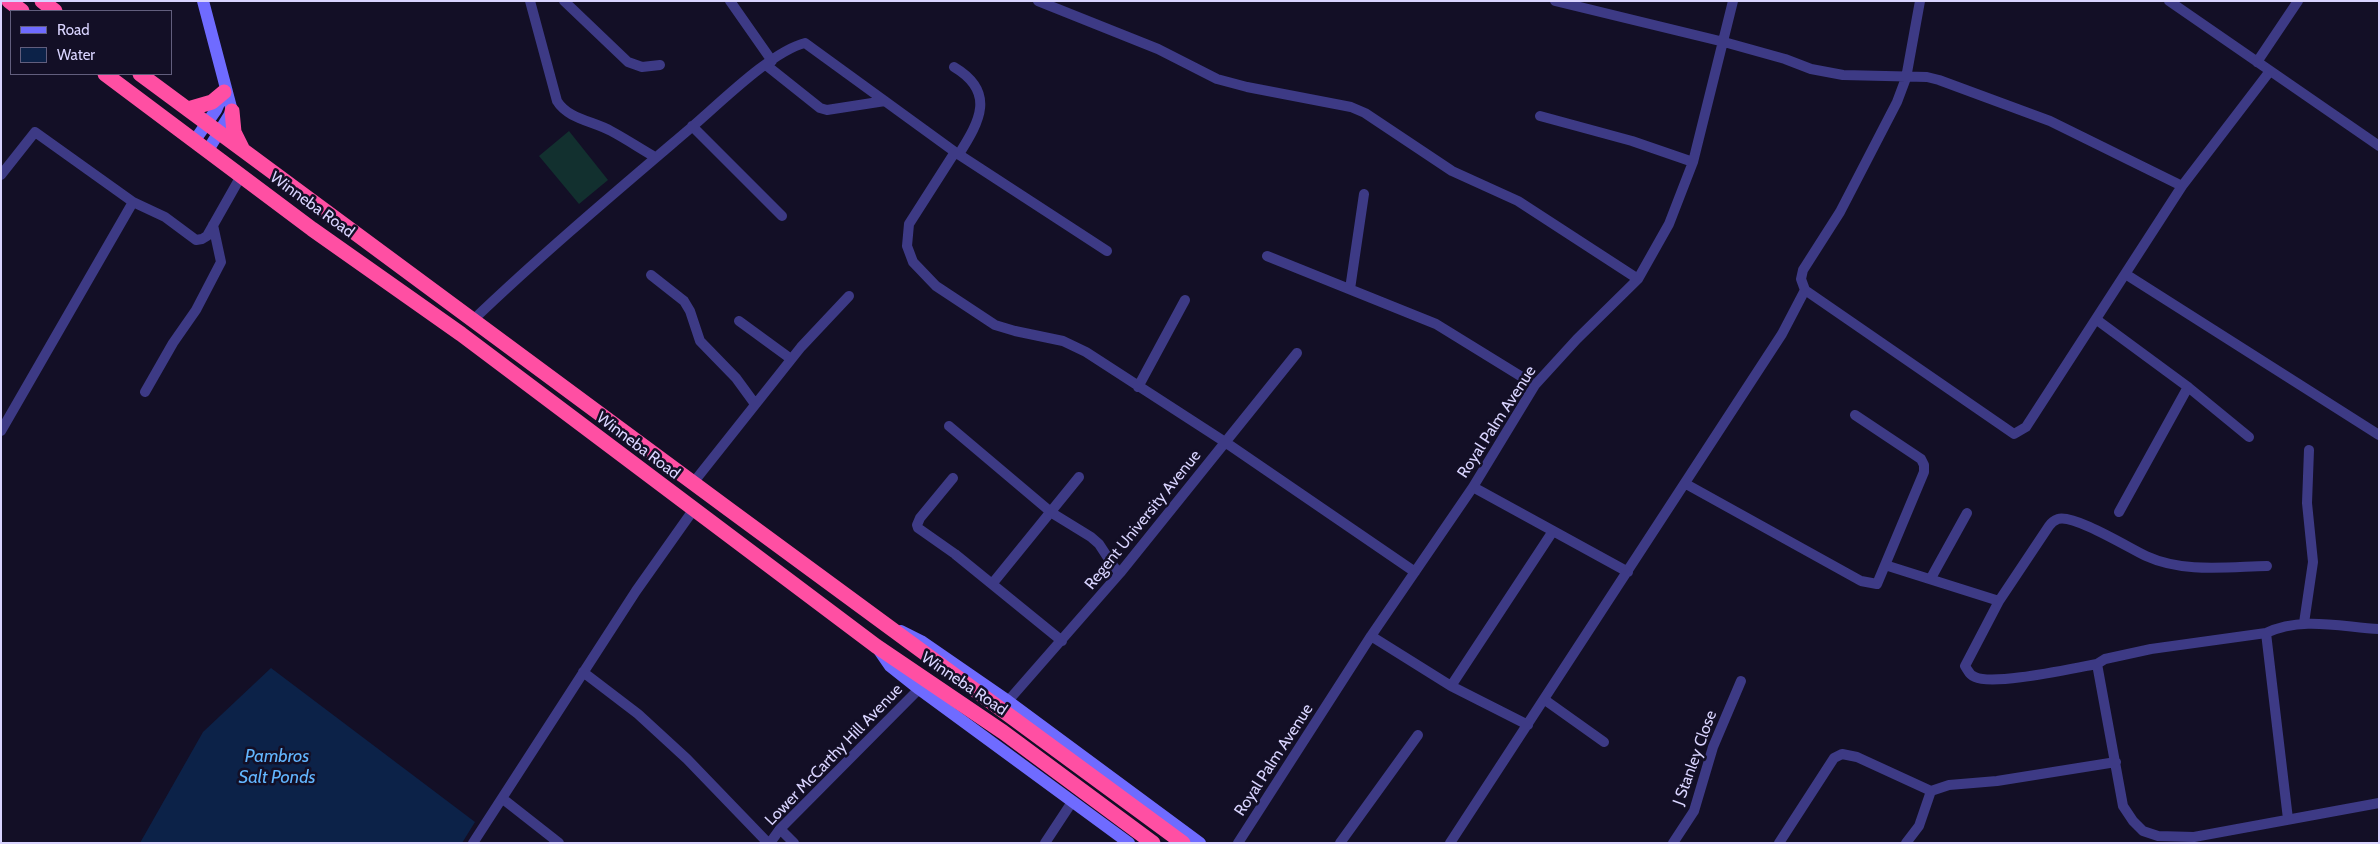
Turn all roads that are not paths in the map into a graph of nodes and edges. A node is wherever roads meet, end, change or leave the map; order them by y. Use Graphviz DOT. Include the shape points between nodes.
graph roads {
  1 [pos="9,1"];
  2 [pos="42,1"];
  3 [pos="203,1"];
  4 [pos="530,1"];
  5 [pos="564,1"];
  6 [pos="730,1"];
  7 [pos="1038,1"];
  8 [pos="1555,1"];
  9 [pos="1733,1"];
  10 [pos="1920,1"];
  11 [pos="2169,1"];
  12 [pos="2298,1"];
  13 [pos="21,10"];
  14 [pos="55,10"];
  15 [pos="1724,42"];
  16 [pos="2258,62"];
  17 [pos="769,63"];
  18 [pos="660,65"];
  19 [pos="954,67"];
  20 [pos="2270,71"];
  21 [pos="106,75"];
  22 [pos="141,75"];
  23 [pos="1906,78"];
  24 [pos="225,89"];
  25 [pos="885,101"];
  26 [pos="188,109"];
  27 [pos="232,112"];
  28 [pos="1540,116"];
  29 [pos="692,126"];
  30 [pos="213,128"];
  31 [pos="195,140"];
  32 [pos="2379,146"];
  33 [pos="208,150"];
  34 [pos="957,153"];
  35 [pos="246,154"];
  36 [pos="655,158"];
  37 [pos="1693,162"];
  38 [pos="1,175"];
  39 [pos="241,176"];
  40 [pos="2182,186"];
  41 [pos="1364,194"];
  42 [pos="133,202"];
  43 [pos="782,216"];
  44 [pos="213,226"];
  45 [pos="1107,251"];
  46 [pos="1266,256"];
  47 [pos="650,275"];
  48 [pos="2127,275"];
  49 [pos="1638,279"];
  50 [pos="1350,288"];
  51 [pos="1805,290"];
  52 [pos="849,296"];
  53 [pos="1185,300"];
  54 [pos="2097,320"];
  55 [pos="472,321"];
  56 [pos="739,321"];
  57 [pos="1297,353"];
  58 [pos="791,359"];
  59 [pos="1536,385"];
  60 [pos="1138,387"];
  61 [pos="2188,387"];
  62 [pos="145,392"];
  63 [pos="755,404"];
  64 [pos="604,415"];
  65 [pos="1855,415"];
  66 [pos="949,426"];
  67 [pos="1,431"];
  68 [pos="2379,435"];
  69 [pos="596,436"];
  70 [pos="2249,437"];
  71 [pos="1225,442"];
  72 [pos="2310,450"];
  73 [pos="1079,477"];
  74 [pos="953,478"];
  75 [pos="693,483"];
  76 [pos="1686,484"];
  77 [pos="1473,487"];
  78 [pos="694,508"];
  79 [pos="2119,512"];
  80 [pos="1052,513"];
  81 [pos="1967,513"];
  82 [pos="1552,531"];
  83 [pos="1886,566"];
  84 [pos="2266,566"];
  85 [pos="1415,572"];
  86 [pos="1628,572"];
  87 [pos="1120,573"];
  88 [pos="1931,578"];
  89 [pos="992,584"];
  90 [pos="1999,601"];
  91 [pos="2304,623"];
  92 [pos="885,625"];
  93 [pos="2379,629"];
  94 [pos="2266,633"];
  95 [pos="1371,636"];
  96 [pos="1062,641"];
  97 [pos="876,646"];
  98 [pos="2097,664"];
  99 [pos="583,672"];
  100 [pos="1741,681"];
  101 [pos="1451,686"];
  102 [pos="919,689"];
  103 [pos="1545,700"];
  104 [pos="1008,701"];
  105 [pos="1528,724"];
  106 [pos="1418,735"];
  107 [pos="1604,742"];
  108 [pos="2116,762"];
  109 [pos="1931,791"];
  110 [pos="503,799"];
  111 [pos="1072,802"];
  112 [pos="2379,804"];
  113 [pos="2288,819"];
  114 [pos="780,830"];
  115 [pos="2177,840"];
  116 [pos="473,843"];
  117 [pos="558,843"];
  118 [pos="769,843"];
  119 [pos="794,843"];
  120 [pos="1044,843"];
  121 [pos="1130,843"];
  122 [pos="1153,843"];
  123 [pos="1183,843"];
  124 [pos="1200,843"];
  125 [pos="1238,843"];
  126 [pos="1340,843"];
  127 [pos="1450,843"];
  128 [pos="1673,843"];
  129 [pos="1779,843"];
  130 [pos="1906,843"];
  1 -- 13 [label="highway"];
  2 -- 14 [label="highway"];
  3 -- 24 [label="street"];
  4 -- 36 [label="street" via="561,108 568,114 613,132"];
  5 -- 18 [label="street" via="628,62 642,67"];
  6 -- 17 [label="street"];
  7 -- 49 [label="street" via="1158,50 1216,79 1365,113 1452,171 1518,201"];
  8 -- 15 [label="street"];
  9 -- 15 [label="street, Royal Palm Avenue"];
  10 -- 23 [label="street"];
  11 -- 16 [label="street"];
  12 -- 16 [label="street"];
  15 -- 23 [label="street" via="1811,69 1843,75"];
  15 -- 37 [label="street, Royal Palm Avenue"];
  16 -- 20 [label="street"];
  17 -- 25 [label="street" via="820,108 827,110"];
  17 -- 25 [label="street" via="805,43"];
  17 -- 29 [label="street"];
  19 -- 34 [label="street" via="972,80 981,96 978,119"];
  20 -- 32 [label="street"];
  20 -- 40 [label="street"];
  21 -- 31 [label="highway, Winneba Road"];
  22 -- 26 [label="highway, Winneba Road"];
  23 -- 40 [label="street" via="1940,80 2050,121"];
  23 -- 51 [label="street" via="1897,102 1840,212 1803,270 1801,279"];
  24 -- 26 [label="highway" via="212,102"];
  24 -- 27 [label="street"];
  24 -- 30 [label="street"];
  25 -- 34 [label="street"];
  26 -- 30 [label="highway, Winneba Road"];
  27 -- 30 [label="street"];
  27 -- 35 [label="highway" via="234,132"];
  28 -- 37 [label="street" via="1632,141"];
  29 -- 36 [label="street"];
  29 -- 43 [label="street"];
  30 -- 31 [label="street"];
  30 -- 33 [label="street"];
  30 -- 35 [label="highway, Winneba Road"];
  31 -- 33 [label="highway, Winneba Road"];
  33 -- 39 [label="highway, Winneba Road"];
  34 -- 45 [label="street"];
  34 -- 60 [label="street" via="909,224 907,246 913,262 936,286 995,325 1063,341 1086,352"];
  35 -- 55 [label="highway, Winneba Road"];
  36 -- 55 [label="street"];
  37 -- 49 [label="street, Royal Palm Avenue" via="1669,224"];
  38 -- 42 [label="street" via="35,132"];
  39 -- 44 [label="street"];
  39 -- 69 [label="highway, Winneba Road" via="461,334"];
  40 -- 48 [label="street"];
  41 -- 50 [label="street"];
  42 -- 44 [label="street" via="165,217 196,240 207,236"];
  42 -- 67 [label="street"];
  44 -- 62 [label="street" via="221,262 196,310"];
  46 -- 50 [label="street"];
  47 -- 63 [label="street" via="684,300 700,341 736,378"];
  48 -- 54 [label="street"];
  48 -- 68 [label="street"];
  49 -- 59 [label="street, Royal Palm Avenue"];
  50 -- 59 [label="street" via="1436,324"];
  51 -- 54 [label="street" via="2014,434 2026,427"];
  51 -- 76 [label="street" via="1782,334"];
  52 -- 58 [label="street"];
  53 -- 60 [label="street"];
  54 -- 61 [label="street"];
  55 -- 64 [label="highway, Winneba Road"];
  56 -- 58 [label="street"];
  57 -- 71 [label="street, Regent University Avenue"];
  58 -- 63 [label="street"];
  59 -- 77 [label="street, Royal Palm Avenue"];
  60 -- 71 [label="street"];
  61 -- 70 [label="street"];
  61 -- 79 [label="street"];
  63 -- 75 [label="street"];
  64 -- 69 [label="highway" via="595,424"];
  64 -- 75 [label="highway, Winneba Road"];
  65 -- 83 [label="street" via="1921,459 1924,465"];
  66 -- 80 [label="street"];
  69 -- 78 [label="highway, Winneba Road"];
  71 -- 85 [label="street"];
  71 -- 87 [label="street, Regent University Avenue"];
  72 -- 91 [label="street" via="2307,503 2313,562"];
  73 -- 80 [label="street"];
  74 -- 89 [label="street" via="917,525"];
  75 -- 92 [label="highway, Winneba Road"];
  76 -- 83 [label="street" via="1861,581 1877,584"];
  76 -- 86 [label="street"];
  77 -- 82 [label="street"];
  77 -- 85 [label="street, Royal Palm Avenue"];
  78 -- 97 [label="highway, Winneba Road"];
  78 -- 99 [label="street"];
  80 -- 87 [label="street" via="1099,544"];
  80 -- 89 [label="street"];
  81 -- 88 [label="street"];
  82 -- 86 [label="street"];
  82 -- 101 [label="street"];
  83 -- 88 [label="street"];
  84 -- 90 [label="street" via="2206,568 2168,565 2064,518 2049,526"];
  85 -- 95 [label="street, Royal Palm Avenue"];
  86 -- 103 [label="street"];
  87 -- 96 [label="street, Regent University Avenue"];
  88 -- 90 [label="street"];
  89 -- 96 [label="street"];
  90 -- 98 [label="street" via="1966,666 1968,673 1975,678 2011,678"];
  91 -- 93 [label="street"];
  91 -- 94 [label="street" via="2279,626"];
  92 -- 104 [label="street" via="921,640"];
  92 -- 123 [label="highway, Winneba Road"];
  94 -- 98 [label="street" via="2151,648 2105,659"];
  94 -- 113 [label="street"];
  95 -- 101 [label="street"];
  95 -- 125 [label="street, Royal Palm Avenue"];
  96 -- 104 [label="street, Regent University Avenue"];
  97 -- 102 [label="street" via="890,666"];
  97 -- 122 [label="highway, Winneba Road" via="1004,732"];
  98 -- 108 [label="street"];
  99 -- 110 [label="street"];
  99 -- 118 [label="street" via="638,714 687,759"];
  100 -- 128 [label="street, J Stanley Close" via="1712,747 1694,811"];
  101 -- 105 [label="street"];
  102 -- 111 [label="street"];
  102 -- 114 [label="street, Lower McCarthy Hill Avenue"];
  103 -- 105 [label="street"];
  103 -- 107 [label="street"];
  104 -- 124 [label="street"];
  105 -- 127 [label="street"];
  106 -- 126 [label="street"];
  108 -- 109 [label="street" via="1997,781 1949,785"];
  108 -- 115 [label="street" via="2123,806 2133,821 2144,831"];
  109 -- 129 [label="street" via="1857,757 1848,754 1834,758"];
  109 -- 130 [label="street" via="1919,826"];
  110 -- 116 [label="street"];
  110 -- 117 [label="street"];
  111 -- 120 [label="street"];
  111 -- 121 [label="street"];
  112 -- 113 [label="street"];
  113 -- 115 [label="street"];
  114 -- 118 [label="street, Lower McCarthy Hill Avenue"];
  114 -- 119 [label="street"];
}
